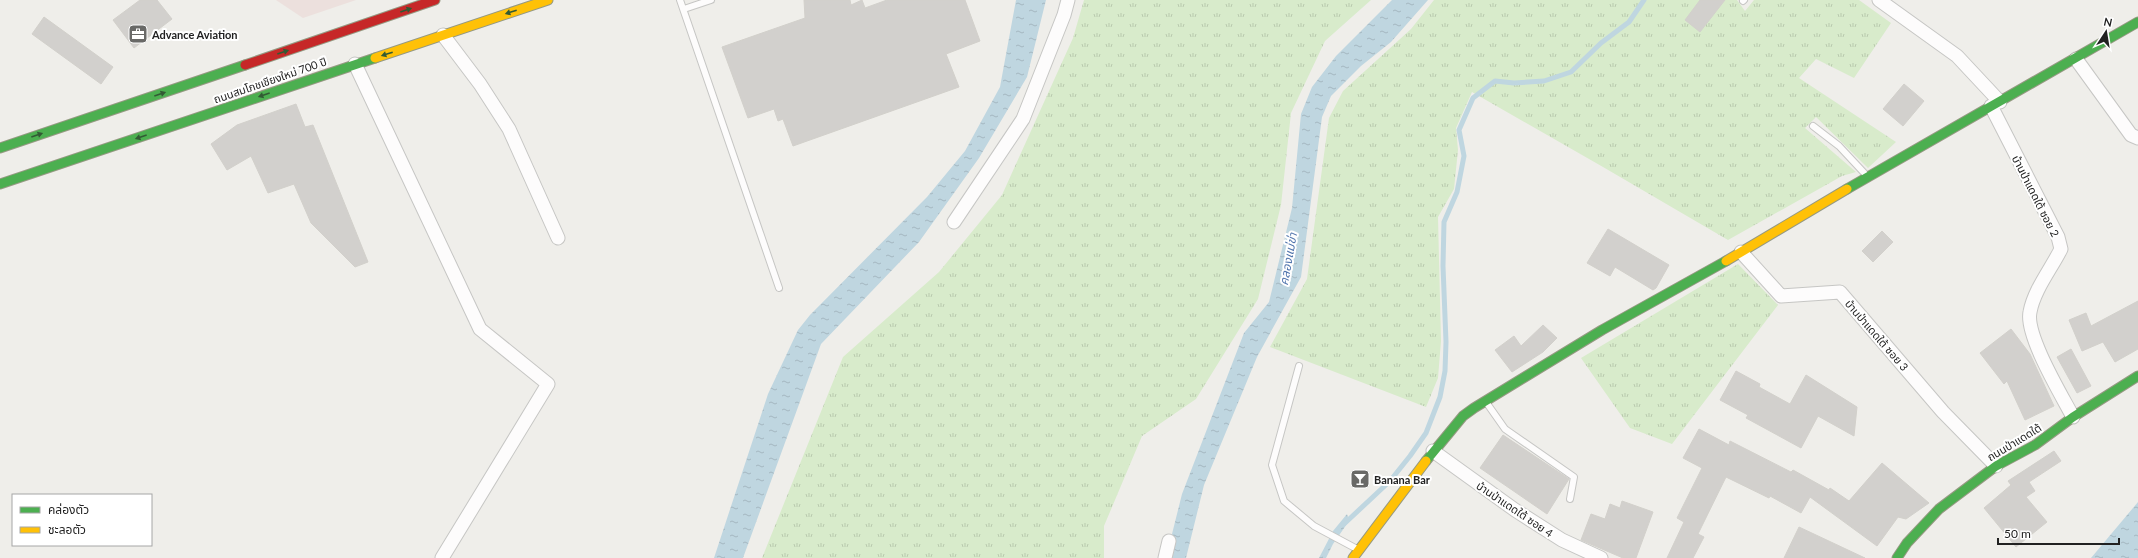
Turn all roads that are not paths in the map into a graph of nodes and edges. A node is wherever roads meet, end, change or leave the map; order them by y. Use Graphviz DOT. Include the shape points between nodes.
graph roads {
  1 [pos="436,0"];
  2 [pos="548,0"];
  3 [pos="680,0"];
  4 [pos="711,0"];
  5 [pos="1068,0"];
  6 [pos="1879,0"];
  7 [pos="684,10"];
  8 [pos="2138,22"];
  9 [pos="443,35"];
  10 [pos="2076,59"];
  11 [pos="355,64"];
  12 [pos="1995,104"];
  13 [pos="1813,126"];
  14 [pos="2138,138"];
  15 [pos="0,148"];
  16 [pos="1868,177"];
  17 [pos="0,184"];
  18 [pos="954,222"];
  19 [pos="558,238"];
  20 [pos="1742,252"];
  21 [pos="780,288"];
  22 [pos="1299,366"];
  23 [pos="2138,376"];
  24 [pos="1485,401"];
  25 [pos="2073,417"];
  26 [pos="1433,451"];
  27 [pos="1996,466"];
  28 [pos="1570,499"];
  29 [pos="1169,541"];
  30 [pos="1356,554"];
  31 [pos="442,558"];
  32 [pos="1165,558"];
  33 [pos="1602,558"];
  34 [pos="1897,558"];
  15 -- 1 [label="street, ถนนสมโภชเชียงใหม่ 700 ปี, one-way"];
  2 -- 9 [label="street, ถนนสมโภชเชียงใหม่ 700 ปี, one-way"];
  3 -- 7 [label="lane"];
  4 -- 7 [label="lane"];
  5 -- 18 [label="street" via="1023,119"];
  6 -- 12 [label="street, บ้านป่าแดดใต้ ซอย 2" via="1957,56"];
  7 -- 21 [label="lane"];
  8 -- 10 [label="street"];
  9 -- 11 [label="street, ถนนสมโภชเชียงใหม่ 700 ปี, one-way"];
  9 -- 19 [label="street" via="480,84 509,129"];
  10 -- 12 [label="street"];
  10 -- 14 [label="street" via="2131,135"];
  11 -- 17 [label="street, ถนนสมโภชเชียงใหม่ 700 ปี, one-way"];
  11 -- 31 [label="street" via="480,329 548,384"];
  12 -- 16 [label="street"];
  12 -- 25 [label="street, บ้านป่าแดดใต้ ซอย 2" via="2058,236 2061,249 2032,302 2029,314 2031,330 2048,370"];
  13 -- 16 [label="lane" via="1839,146"];
  16 -- 20 [label="street"];
  20 -- 24 [label="street" via="1602,330"];
  20 -- 27 [label="street, บ้านป่าแดดใต้ ซอย 3" via="1781,296 1840,292 1944,412"];
  22 -- 30 [label="lane" via="1272,466 1284,501 1314,526 1341,540"];
  23 -- 25 [label="street, ถนนป่าแดดใต้"];
  24 -- 26 [label="street" via="1463,416"];
  24 -- 28 [label="lane" via="1505,429 1574,477"];
  25 -- 27 [label="street, ถนนป่าแดดใต้" via="2035,445"];
  26 -- 30 [label="street"];
  26 -- 33 [label="street, บ้านป่าแดดใต้ ซอย 4" via="1562,540"];
  27 -- 34 [label="street, ถนนป่าแดดใต้" via="1939,509 1907,543"];
  29 -- 32 [label="street"];
}
